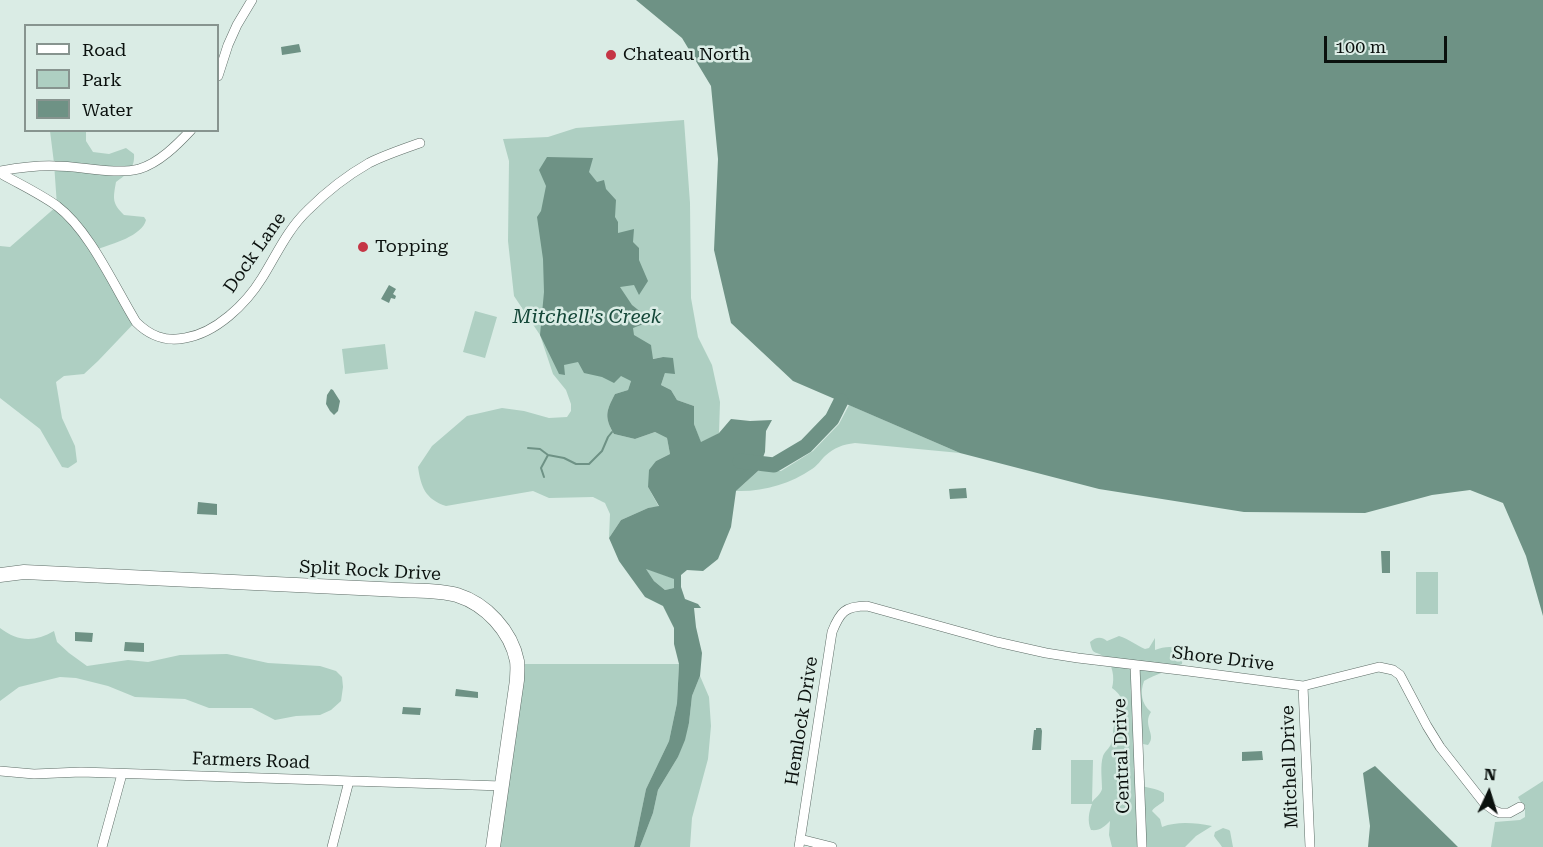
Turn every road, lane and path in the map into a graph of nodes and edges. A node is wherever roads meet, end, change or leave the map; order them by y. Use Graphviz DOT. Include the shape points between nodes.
graph roads {
  1 [pos="252,0"];
  2 [pos="219,73"];
  3 [pos="189,132"];
  4 [pos="420,143"];
  5 [pos="0,172"];
  6 [pos="0,575"];
  7 [pos="851,608"];
  8 [pos="1135,664"];
  9 [pos="1303,686"];
  10 [pos="0,771"];
  11 [pos="122,774"];
  12 [pos="349,781"];
  13 [pos="502,786"];
  14 [pos="1520,807"];
  15 [pos="800,843"];
  16 [pos="102,847"];
  17 [pos="332,847"];
  18 [pos="494,847"];
  19 [pos="832,847"];
  20 [pos="1142,847"];
  21 [pos="1310,847"];
  1 -- 2 [label="street" via="237,25"];
  3 -- 5 [label="street, Dock Lane" via="170,151 140,168 125,171 55,165"];
  4 -- 5 [label="street, Dock Lane" via="369,163 329,192 293,226 262,279 234,312 203,332 175,340 155,337 136,322 87,239 67,215"];
  6 -- 13 [label="street, Split Rock Drive" via="24,572 440,592 469,600 497,622 517,662"];
  7 -- 8 [label="street, Shore Drive" via="867,606 1046,653"];
  7 -- 15 [label="street, Hemlock Drive" via="842,613 832,632"];
  8 -- 9 [label="street, Shore Drive"];
  8 -- 20 [label="street, Central Drive"];
  9 -- 14 [label="street, Shore Drive" via="1374,668 1393,670 1404,680 1440,747 1484,802 1500,813"];
  9 -- 21 [label="street, Mitchell Drive"];
  10 -- 11 [label="street, Farmers Road"];
  11 -- 12 [label="street, Farmers Road"];
  11 -- 16 [label="street"];
  12 -- 13 [label="street, Farmers Road"];
  12 -- 17 [label="street"];
  13 -- 18 [label="street, Split Rock Drive"];
  15 -- 19 [label="street"];
}
